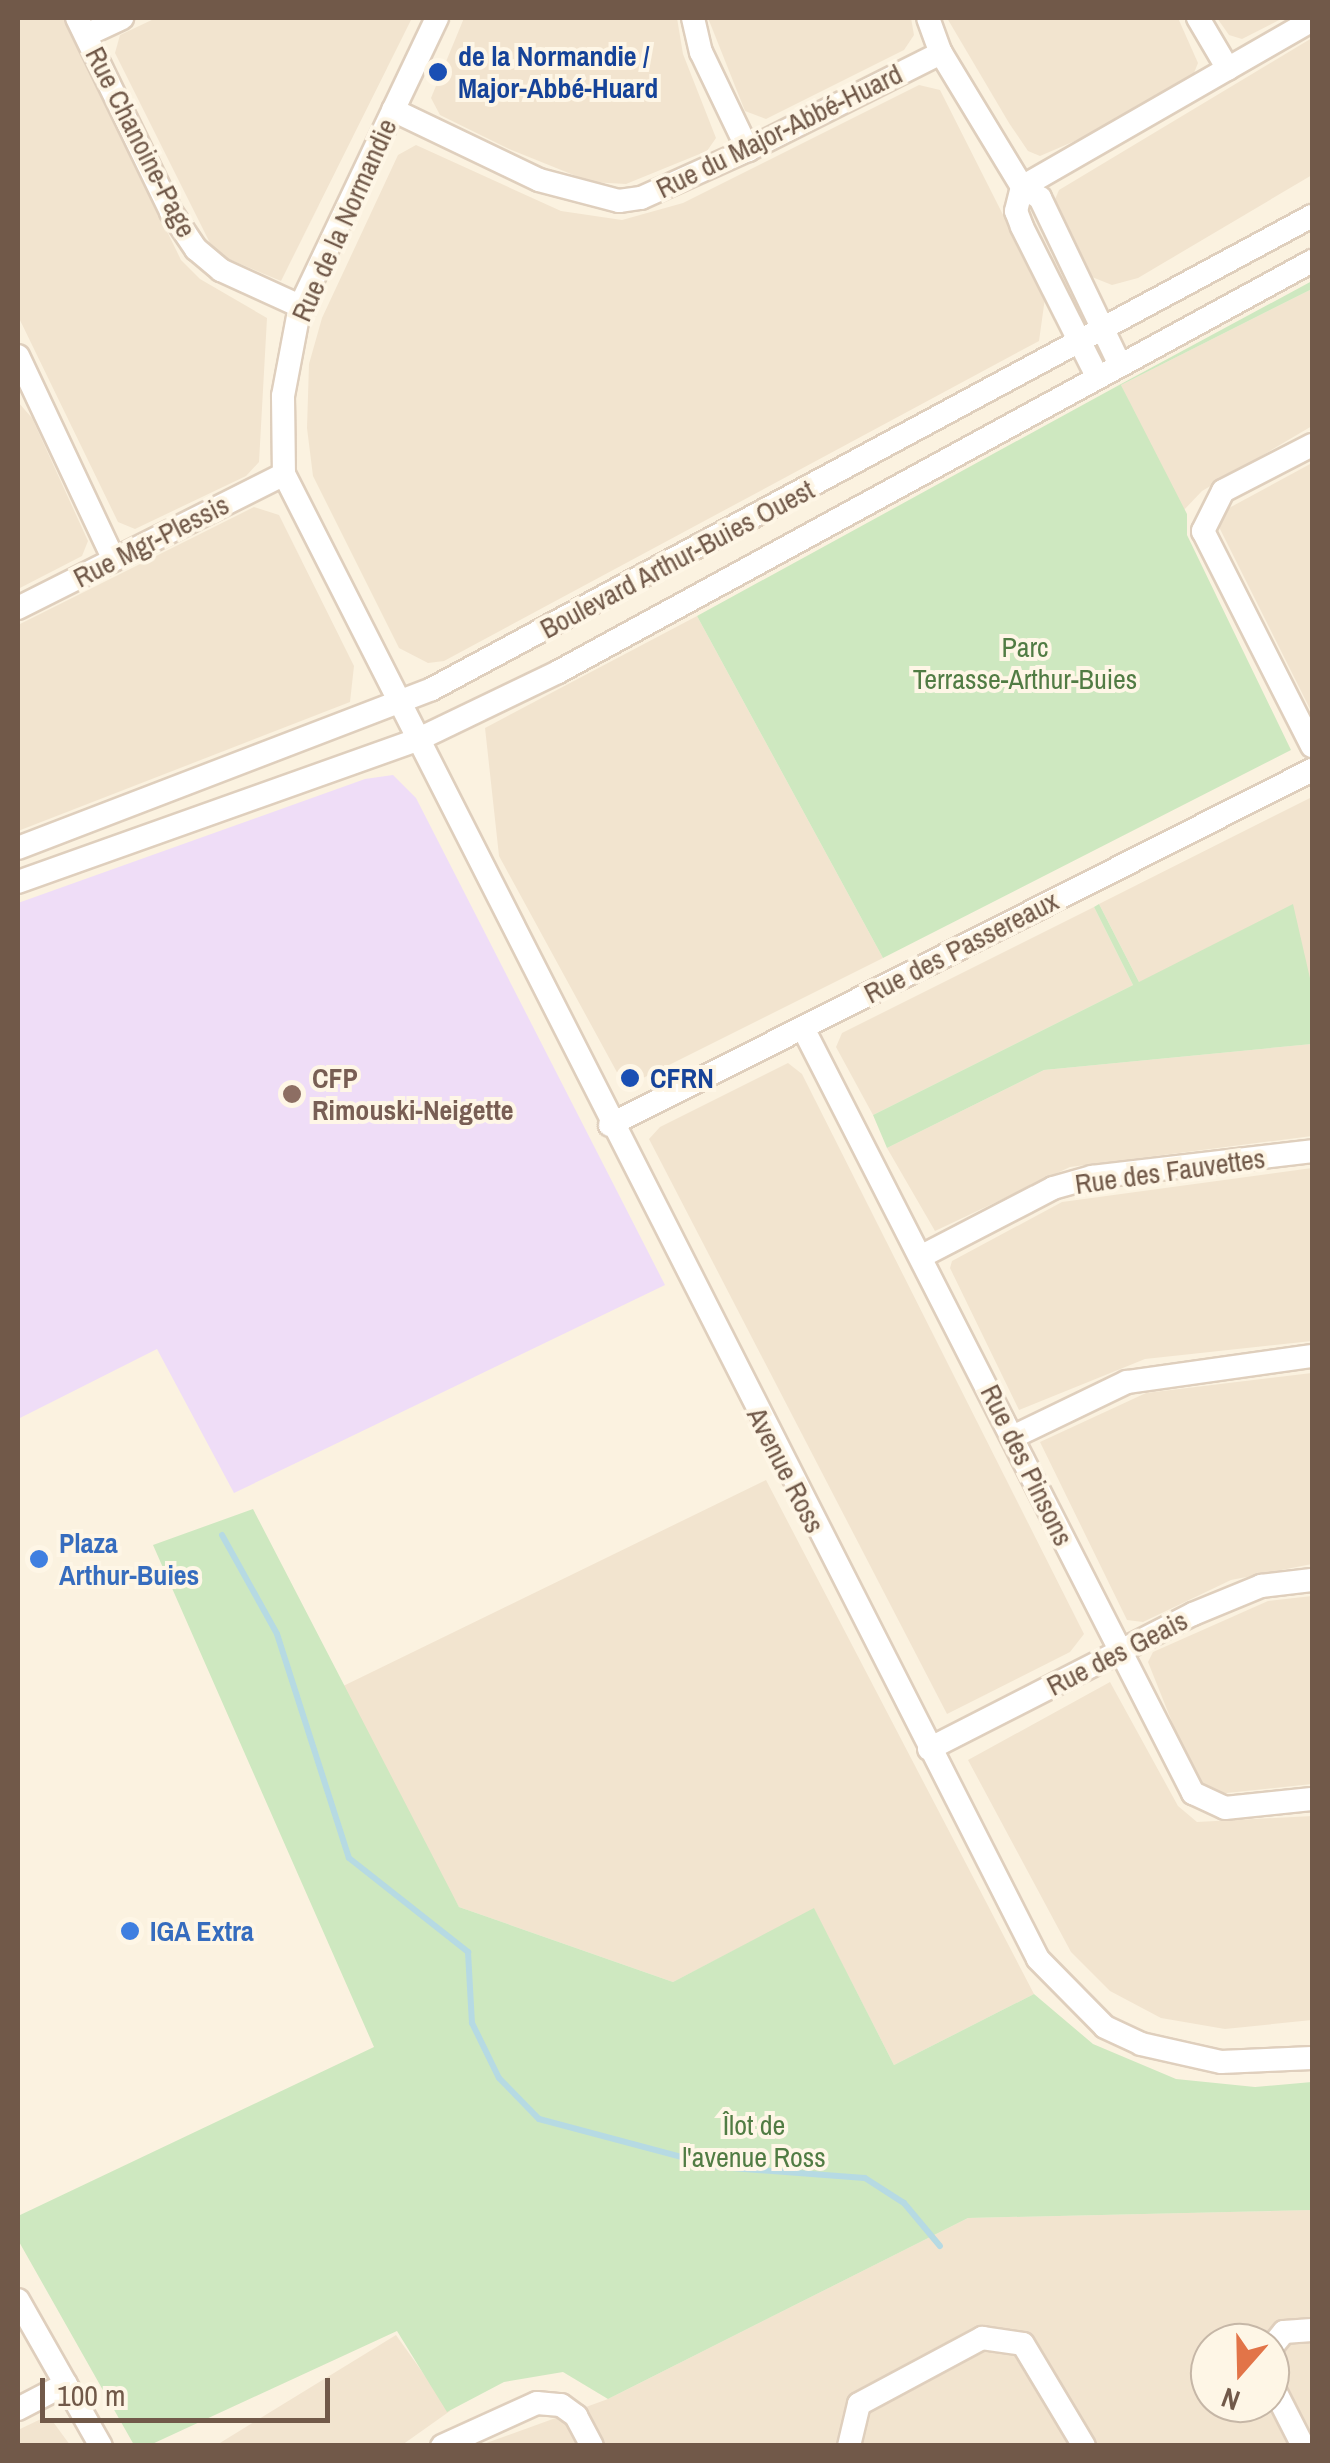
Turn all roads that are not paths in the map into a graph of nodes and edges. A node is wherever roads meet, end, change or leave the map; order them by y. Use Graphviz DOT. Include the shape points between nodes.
graph roads {
  1 [pos="122,18"];
  2 [pos="437,18"];
  3 [pos="694,18"];
  4 [pos="928,18"];
  5 [pos="1198,18"];
  6 [pos="1312,20"];
  7 [pos="81,26"];
  8 [pos="942,53"];
  9 [pos="1228,69"];
  10 [pos="394,110"];
  11 [pos="748,150"];
  12 [pos="1022,187"];
  13 [pos="1312,216"];
  14 [pos="1312,261"];
  15 [pos="300,306"];
  16 [pos="1102,327"];
  17 [pos="1079,340"];
  18 [pos="1120,365"];
  19 [pos="21,371"];
  20 [pos="1096,376"];
  21 [pos="1312,445"];
  22 [pos="284,474"];
  23 [pos="114,560"];
  24 [pos="18,608"];
  25 [pos="400,702"];
  26 [pos="419,739"];
  27 [pos="1312,746"];
  28 [pos="1312,770"];
  29 [pos="18,848"];
  30 [pos="18,882"];
  31 [pos="803,1028"];
  32 [pos="610,1126"];
  33 [pos="1312,1151"];
  34 [pos="924,1255"];
  35 [pos="1312,1356"];
  36 [pos="1013,1436"];
  37 [pos="1312,1580"];
  38 [pos="1118,1652"];
  39 [pos="929,1749"];
  40 [pos="1312,1799"];
  41 [pos="1312,2058"];
  42 [pos="18,2300"];
  43 [pos="66,2384"];
  44 [pos="18,2408"];
  45 [pos="1290,2420"];
  46 [pos="101,2446"];
  47 [pos="442,2446"];
  48 [pos="592,2446"];
  49 [pos="849,2446"];
  50 [pos="1084,2446"];
  51 [pos="1303,2446"];
  1 -- 7 [label="street, Rue Chanoine-Page"];
  2 -- 10 [label="street, Rue de la Normandie"];
  3 -- 11 [label="street" via="700,52"];
  4 -- 8 [label="street"];
  5 -- 9 [label="street"];
  6 -- 9 [label="street"];
  7 -- 15 [label="street, Rue Chanoine-Page" via="196,249 238,280"];
  8 -- 11 [label="street, Rue du Major-Abbé-Huard"];
  8 -- 12 [label="street"];
  9 -- 12 [label="street"];
  10 -- 11 [label="street, Rue du Major-Abbé-Huard" via="538,180 596,199 641,198"];
  10 -- 15 [label="street, Rue de la Normandie"];
  12 -- 16 [label="street" via="1040,198"];
  12 -- 17 [label="street" via="1016,212"];
  13 -- 16 [label="street, Boulevard Arthur-Buies Ouest"];
  14 -- 18 [label="street, Boulevard Arthur-Buies Ouest"];
  15 -- 22 [label="street, Rue de la Normandie" via="283,396"];
  16 -- 17 [label="street, Boulevard Arthur-Buies Ouest"];
  16 -- 18 [label="street"];
  17 -- 20 [label="street"];
  17 -- 25 [label="street, Boulevard Arthur-Buies Ouest"];
  18 -- 20 [label="street, Boulevard Arthur-Buies Ouest"];
  19 -- 23 [label="street"];
  20 -- 26 [label="street, Boulevard Arthur-Buies Ouest" via="558,672"];
  21 -- 27 [label="street" via="1223,491 1203,531"];
  22 -- 23 [label="street, Rue Mgr-Plessis"];
  22 -- 25 [label="street, Rue de la Normandie"];
  23 -- 24 [label="street, Rue Mgr-Plessis"];
  25 -- 26 [label="street, Avenue Ross"];
  25 -- 29 [label="street, Boulevard Arthur-Buies Ouest"];
  26 -- 30 [label="street, Boulevard Arthur-Buies Ouest"];
  26 -- 32 [label="street, Avenue Ross"];
  28 -- 31 [label="street, Rue des Passereaux"];
  31 -- 32 [label="street, Rue des Passereaux"];
  31 -- 34 [label="street, Rue des Pinsons"];
  32 -- 39 [label="street, Avenue Ross"];
  33 -- 34 [label="street, Rue des Fauvettes" via="1092,1177 1053,1188"];
  34 -- 36 [label="street, Rue des Pinsons"];
  35 -- 36 [label="street" via="1127,1382"];
  36 -- 38 [label="street, Rue des Pinsons"];
  37 -- 38 [label="street, Rue des Geais" via="1261,1586"];
  38 -- 39 [label="street, Rue des Geais"];
  38 -- 40 [label="street, Rue des Pinsons" via="1193,1792 1208,1806"];
  39 -- 41 [label="street, Avenue Ross" via="1038,1959 1105,2027 1141,2044 1221,2062"];
  42 -- 43 [label="street"];
  43 -- 44 [label="street"];
  43 -- 46 [label="street"];
  45 -- 51 [label="street"];
  47 -- 48 [label="street" via="537,2403 561,2405 576,2416"];
  49 -- 50 [label="street" via="859,2404 982,2338 1023,2344"];
}
